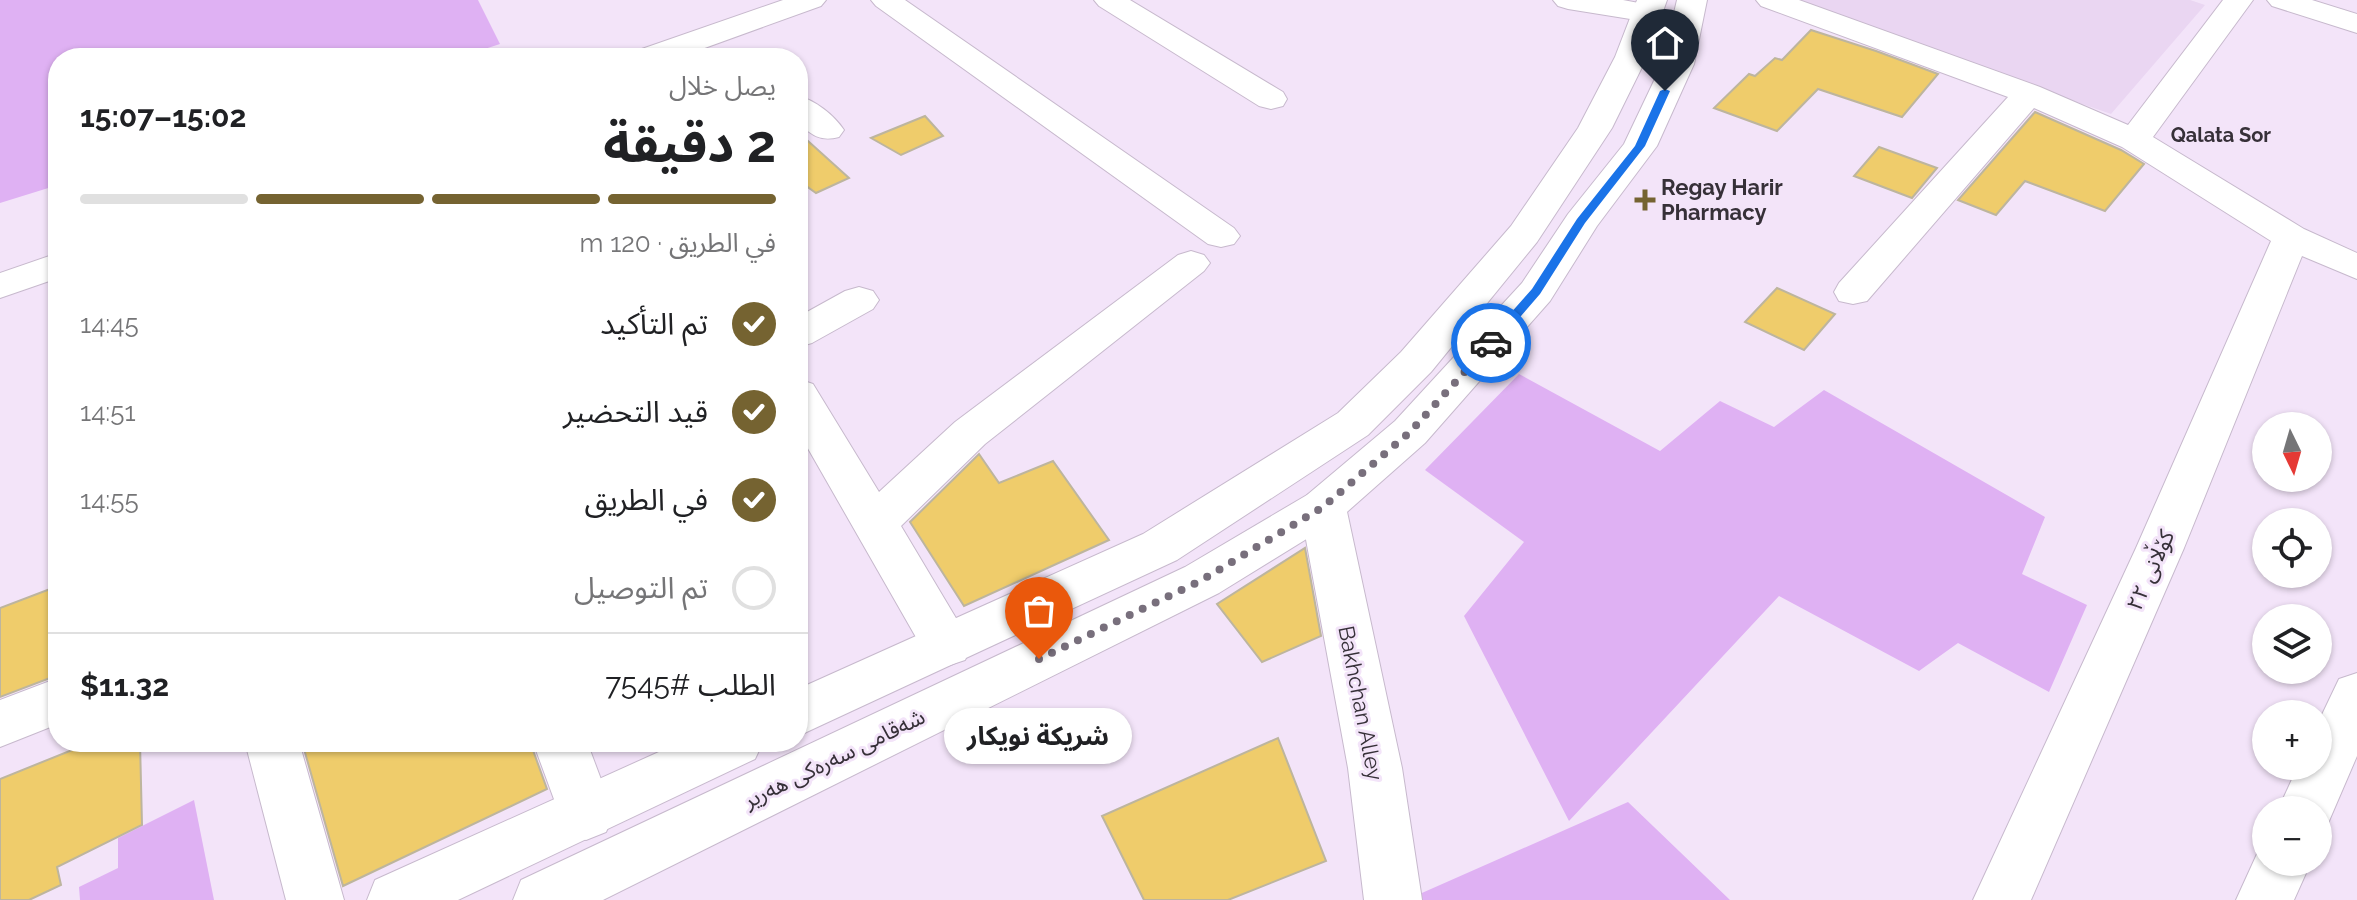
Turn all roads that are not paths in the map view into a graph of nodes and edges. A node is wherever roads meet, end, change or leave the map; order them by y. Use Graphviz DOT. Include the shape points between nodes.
graph roads {
  1 [pos="811,0"];
  2 [pos="886,0"];
  3 [pos="1109,0"];
  4 [pos="1568,0"];
  5 [pos="1771,0"];
  6 [pos="2238,0"];
  7 [pos="2282,0"];
  8 [pos="1665,4"];
  9 [pos="2357,24"];
  10 [pos="713,35"];
  11 [pos="676,48"];
  12 [pos="728,48"];
  13 [pos="2029,94"];
  14 [pos="1271,99"];
  15 [pos="808,114"];
  16 [pos="827,130"];
  17 [pos="2134,140"];
  18 [pos="2291,237"];
  19 [pos="2357,267"];
  20 [pos="48,269"];
  21 [pos="0,286"];
  22 [pos="1853,292"];
  23 [pos="859,300"];
  24 [pos="808,328"];
  25 [pos="808,411"];
  26 [pos="1323,507"];
  27 [pos="874,524"];
  28 [pos="947,645"];
  29 [pos="2357,695"];
  30 [pos="48,704"];
  31 [pos="808,708"];
  32 [pos="0,724"];
  33 [pos="275,752"];
  34 [pos="564,752"];
  35 [pos="715,752"];
  36 [pos="2312,796"];
  37 [pos="586,814"];
  38 [pos="2276,876"];
  39 [pos="315,900"];
  40 [pos="396,900"];
  41 [pos="542,900"];
  42 [pos="1393,900"];
  43 [pos="2002,900"];
  44 [pos="2265,900"];
  1 -- 10 [label="street"];
  2 -- 27 [label="street" via="1206,250 970,433"];
  3 -- 14 [label="street"];
  4 -- 8 [label="street"];
  5 -- 13 [label="street"];
  6 -- 17 [label="street"];
  7 -- 9 [label="street"];
  8 -- 26 [label="street, شەقامی سەرەکی هەریر" via="1678,64 1640,146 1536,292 1410,432"];
  8 -- 28 [label="street" via="1595,128 1524,234 1416,362 1353,424 1160,547"];
  10 -- 11 [label="street"];
  10 -- 12 [label="street"];
  13 -- 17 [label="street"];
  13 -- 22 [label="street"];
  15 -- 16 [label="street"];
  17 -- 18 [label="street"];
  18 -- 19 [label="street"];
  18 -- 43 [label="street, کۆڵانی ٢٢" via="2160,548"];
  20 -- 21 [label="street"];
  23 -- 24 [label="street"];
  25 -- 27 [label="street"];
  26 -- 41 [label="street, شەقامی سەرەکی هەریر" via="1202,580"];
  26 -- 42 [label="street, Bakhchan Alley" via="1375,768"];
  27 -- 28 [label="street"];
  28 -- 31 [label="street"];
  29 -- 36 [label="street"];
  30 -- 32 [label="street"];
  33 -- 39 [label="street"];
  34 -- 37 [label="street"];
  35 -- 37 [label="street"];
  37 -- 40 [label="street"];
  38 -- 44 [label="street"];
}
